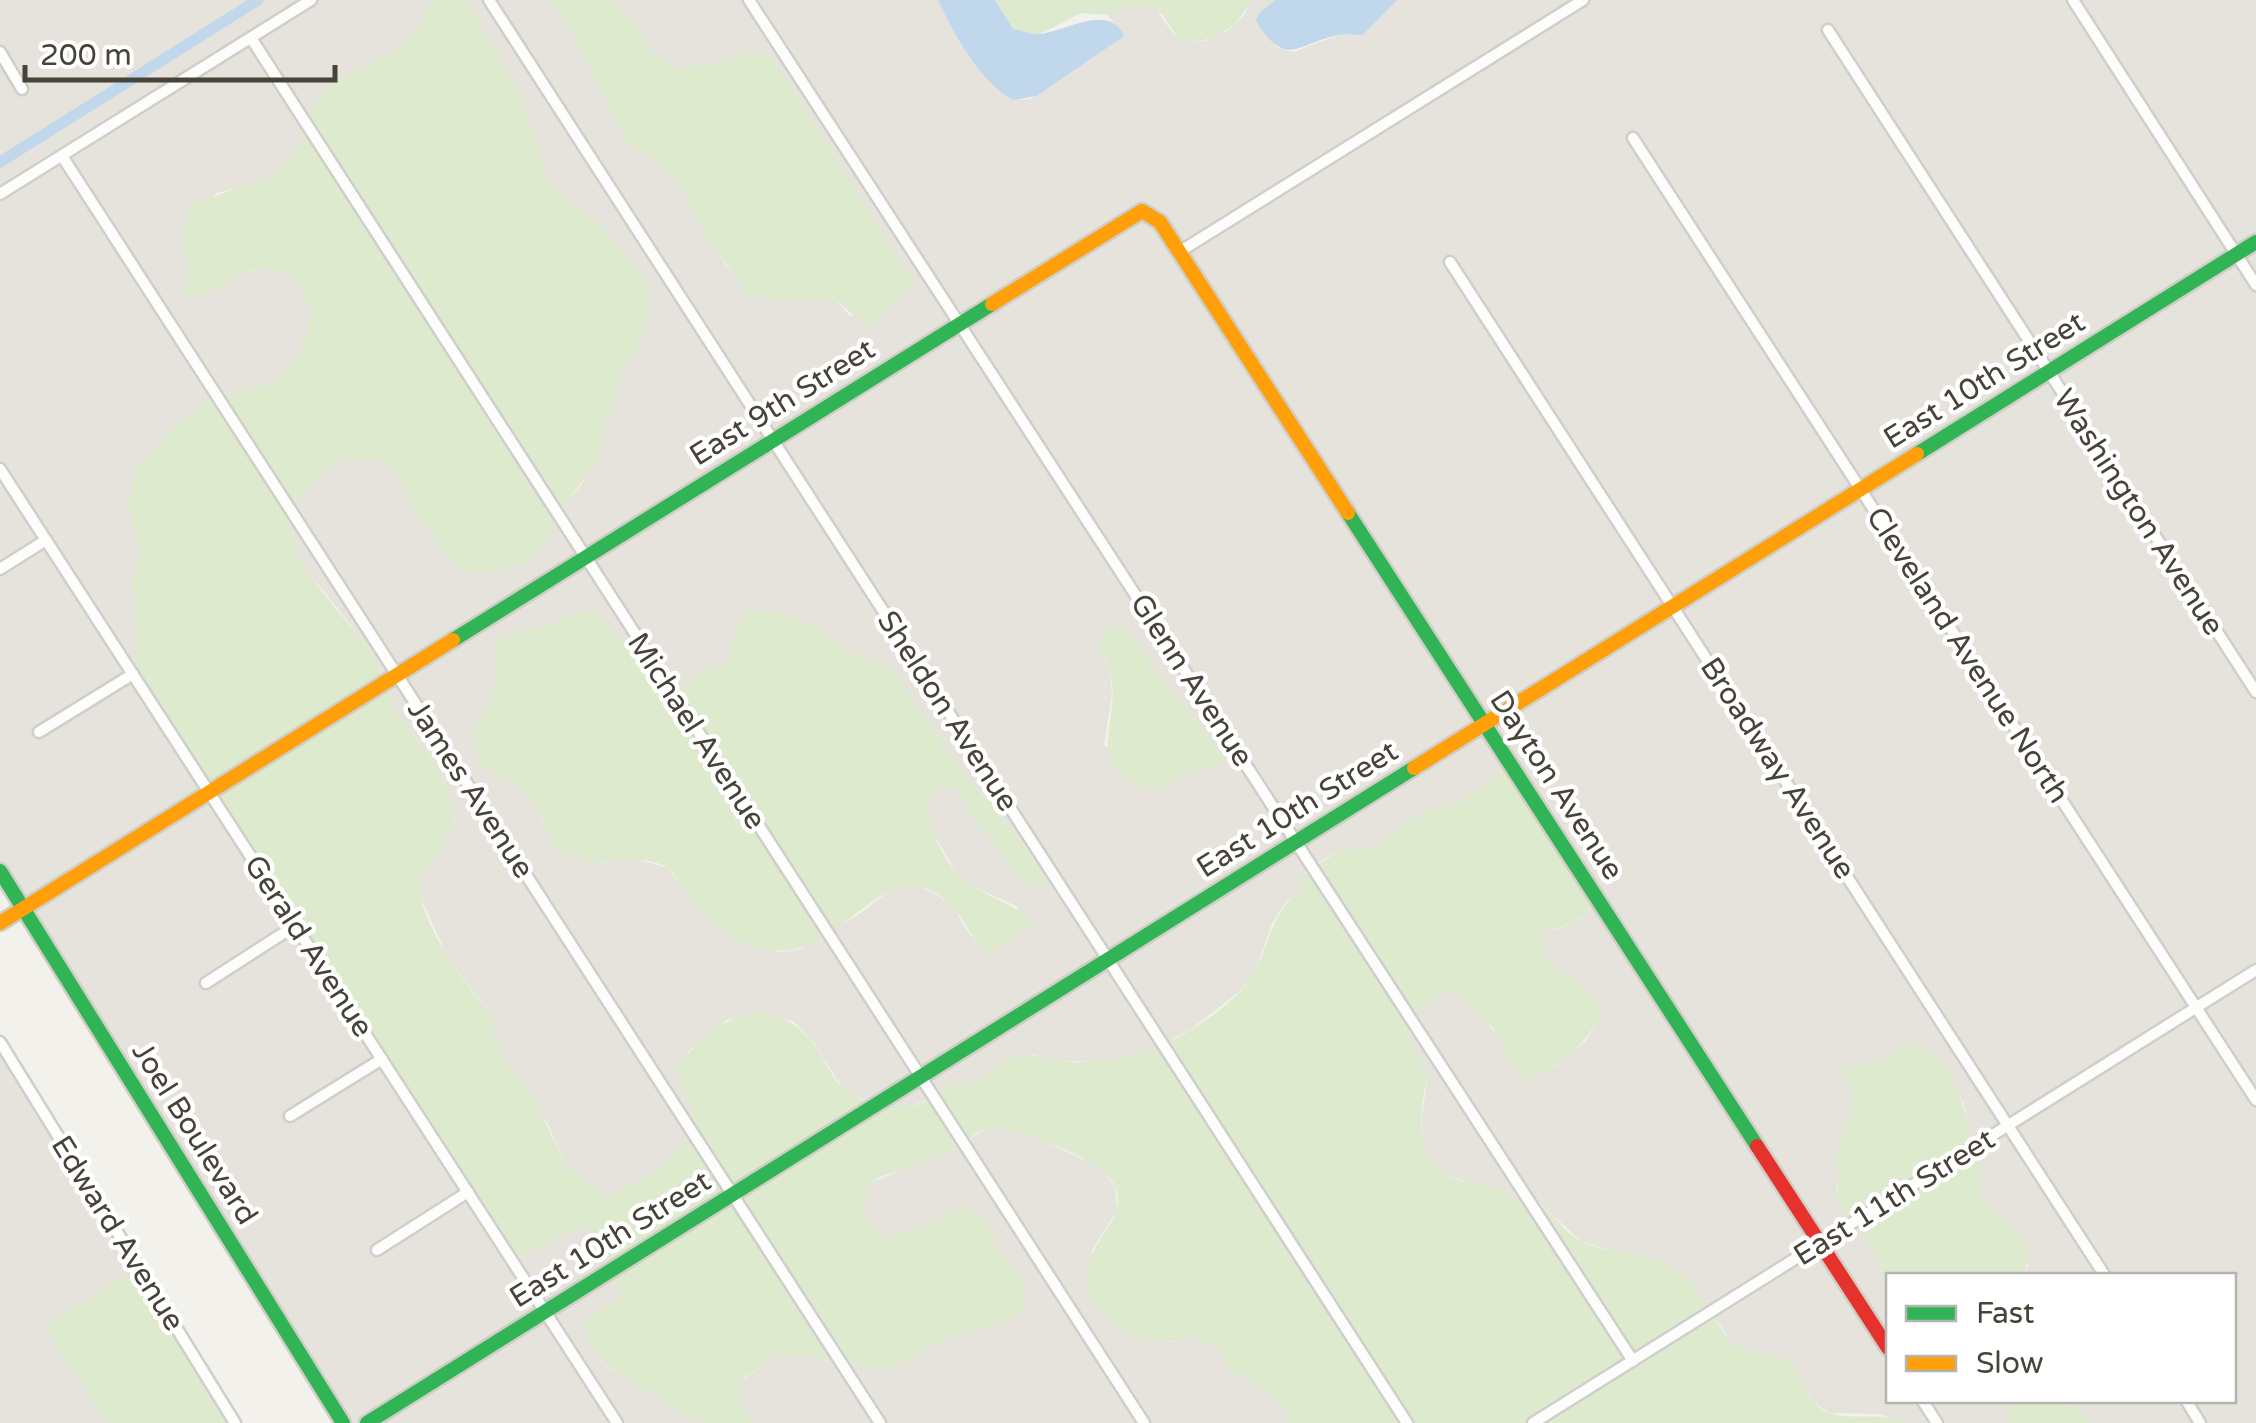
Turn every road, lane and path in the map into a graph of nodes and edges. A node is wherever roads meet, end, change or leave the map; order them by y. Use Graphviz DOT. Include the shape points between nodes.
graph roads {
  1 [pos="312,0"];
  2 [pos="489,0"];
  3 [pos="749,0"];
  4 [pos="1583,0"];
  5 [pos="2072,0"];
  6 [pos="1828,30"];
  7 [pos="250,38"];
  8 [pos="0,52"];
  9 [pos="22,89"];
  10 [pos="1634,138"];
  11 [pos="62,156"];
  12 [pos="0,194"];
  13 [pos="2256,242"];
  14 [pos="1179,252"];
  15 [pos="2236,254"];
  16 [pos="1450,262"];
  17 [pos="2256,285"];
  18 [pos="961,322"];
  19 [pos="2049,372"];
  20 [pos="773,440"];
  21 [pos="0,469"];
  22 [pos="1861,490"];
  23 [pos="46,540"];
  24 [pos="585,557"];
  25 [pos="0,569"];
  26 [pos="1673,607"];
  27 [pos="132,674"];
  28 [pos="397,675"];
  29 [pos="2256,692"];
  30 [pos="1485,725"];
  31 [pos="40,732"];
  32 [pos="209,792"];
  33 [pos="1297,842"];
  34 [pos="0,871"];
  35 [pos="24,909"];
  36 [pos="0,923"];
  37 [pos="296,925"];
  38 [pos="1108,959"];
  39 [pos="2256,970"];
  40 [pos="206,983"];
  41 [pos="2196,1008"];
  42 [pos="0,1042"];
  43 [pos="382,1059"];
  44 [pos="920,1078"];
  45 [pos="2256,1100"];
  46 [pos="290,1116"];
  47 [pos="2008,1126"];
  48 [pos="468,1192"];
  49 [pos="733,1195"];
  50 [pos="1821,1243"];
  51 [pos="377,1250"];
  52 [pos="2103,1273"];
  53 [pos="545,1312"];
  54 [pos="1886,1345"];
  55 [pos="1632,1361"];
  56 [pos="236,1423"];
  57 [pos="343,1423"];
  58 [pos="367,1423"];
  59 [pos="617,1423"];
  60 [pos="880,1423"];
  61 [pos="1144,1423"];
  62 [pos="1406,1423"];
  63 [pos="1533,1423"];
  1 -- 7 [label="street"];
  2 -- 20 [label="street, Sheldon Avenue"];
  3 -- 18 [label="street, Glenn Avenue"];
  4 -- 14 [label="street"];
  5 -- 15 [label="street"];
  6 -- 19 [label="street, Washington Avenue"];
  7 -- 11 [label="street"];
  7 -- 24 [label="street, Michael Avenue"];
  8 -- 9 [label="street"];
  10 -- 22 [label="street, Cleveland Avenue North"];
  11 -- 12 [label="street"];
  11 -- 28 [label="street, James Avenue"];
  13 -- 15 [label="street, East 10th Street"];
  14 -- 18 [label="street, East 9th Street" via="1160,222 1142,211"];
  14 -- 30 [label="street, Dayton Avenue"];
  15 -- 17 [label="street"];
  15 -- 19 [label="street, East 10th Street"];
  16 -- 26 [label="street, Broadway Avenue"];
  18 -- 20 [label="street, East 9th Street"];
  18 -- 33 [label="street, Glenn Avenue"];
  19 -- 22 [label="street, East 10th Street"];
  19 -- 29 [label="street, Washington Avenue"];
  20 -- 24 [label="street, East 9th Street"];
  20 -- 38 [label="street, Sheldon Avenue"];
  21 -- 23 [label="street, Gerald Avenue"];
  22 -- 26 [label="street, East 10th Street"];
  22 -- 41 [label="street, Cleveland Avenue North"];
  23 -- 25 [label="street"];
  23 -- 27 [label="street, Gerald Avenue"];
  24 -- 28 [label="street, East 9th Street"];
  24 -- 44 [label="street, Michael Avenue"];
  26 -- 30 [label="street, East 10th Street"];
  26 -- 47 [label="street, Broadway Avenue"];
  27 -- 31 [label="street"];
  27 -- 32 [label="street, Gerald Avenue"];
  28 -- 32 [label="street, East 9th Street"];
  28 -- 49 [label="street, James Avenue"];
  30 -- 33 [label="street, East 10th Street"];
  30 -- 50 [label="street, Dayton Avenue"];
  32 -- 35 [label="street, East 9th Street"];
  32 -- 37 [label="street, Gerald Avenue"];
  33 -- 38 [label="street, East 10th Street"];
  33 -- 55 [label="street, Glenn Avenue"];
  34 -- 35 [label="street, Joel Boulevard"];
  35 -- 36 [label="street, East 9th Street"];
  35 -- 57 [label="street, Joel Boulevard"];
  37 -- 40 [label="street"];
  37 -- 43 [label="street, Gerald Avenue"];
  38 -- 44 [label="street, East 10th Street"];
  38 -- 62 [label="street, Sheldon Avenue"];
  39 -- 41 [label="street, East 11th Street"];
  41 -- 45 [label="street, Cleveland Avenue North"];
  41 -- 47 [label="street, East 11th Street"];
  42 -- 56 [label="street, Edward Avenue"];
  43 -- 46 [label="street"];
  43 -- 48 [label="street, Gerald Avenue"];
  44 -- 49 [label="street, East 10th Street"];
  44 -- 61 [label="street, Michael Avenue"];
  47 -- 50 [label="street, East 11th Street"];
  47 -- 52 [label="street, Broadway Avenue"];
  48 -- 51 [label="street"];
  48 -- 53 [label="street, Gerald Avenue"];
  49 -- 53 [label="street, East 10th Street"];
  49 -- 60 [label="street, James Avenue"];
  50 -- 54 [label="street, Dayton Avenue"];
  50 -- 55 [label="street, East 11th Street"];
  53 -- 58 [label="street, East 10th Street"];
  53 -- 59 [label="street, Gerald Avenue"];
  55 -- 63 [label="street, East 11th Street"];
}
